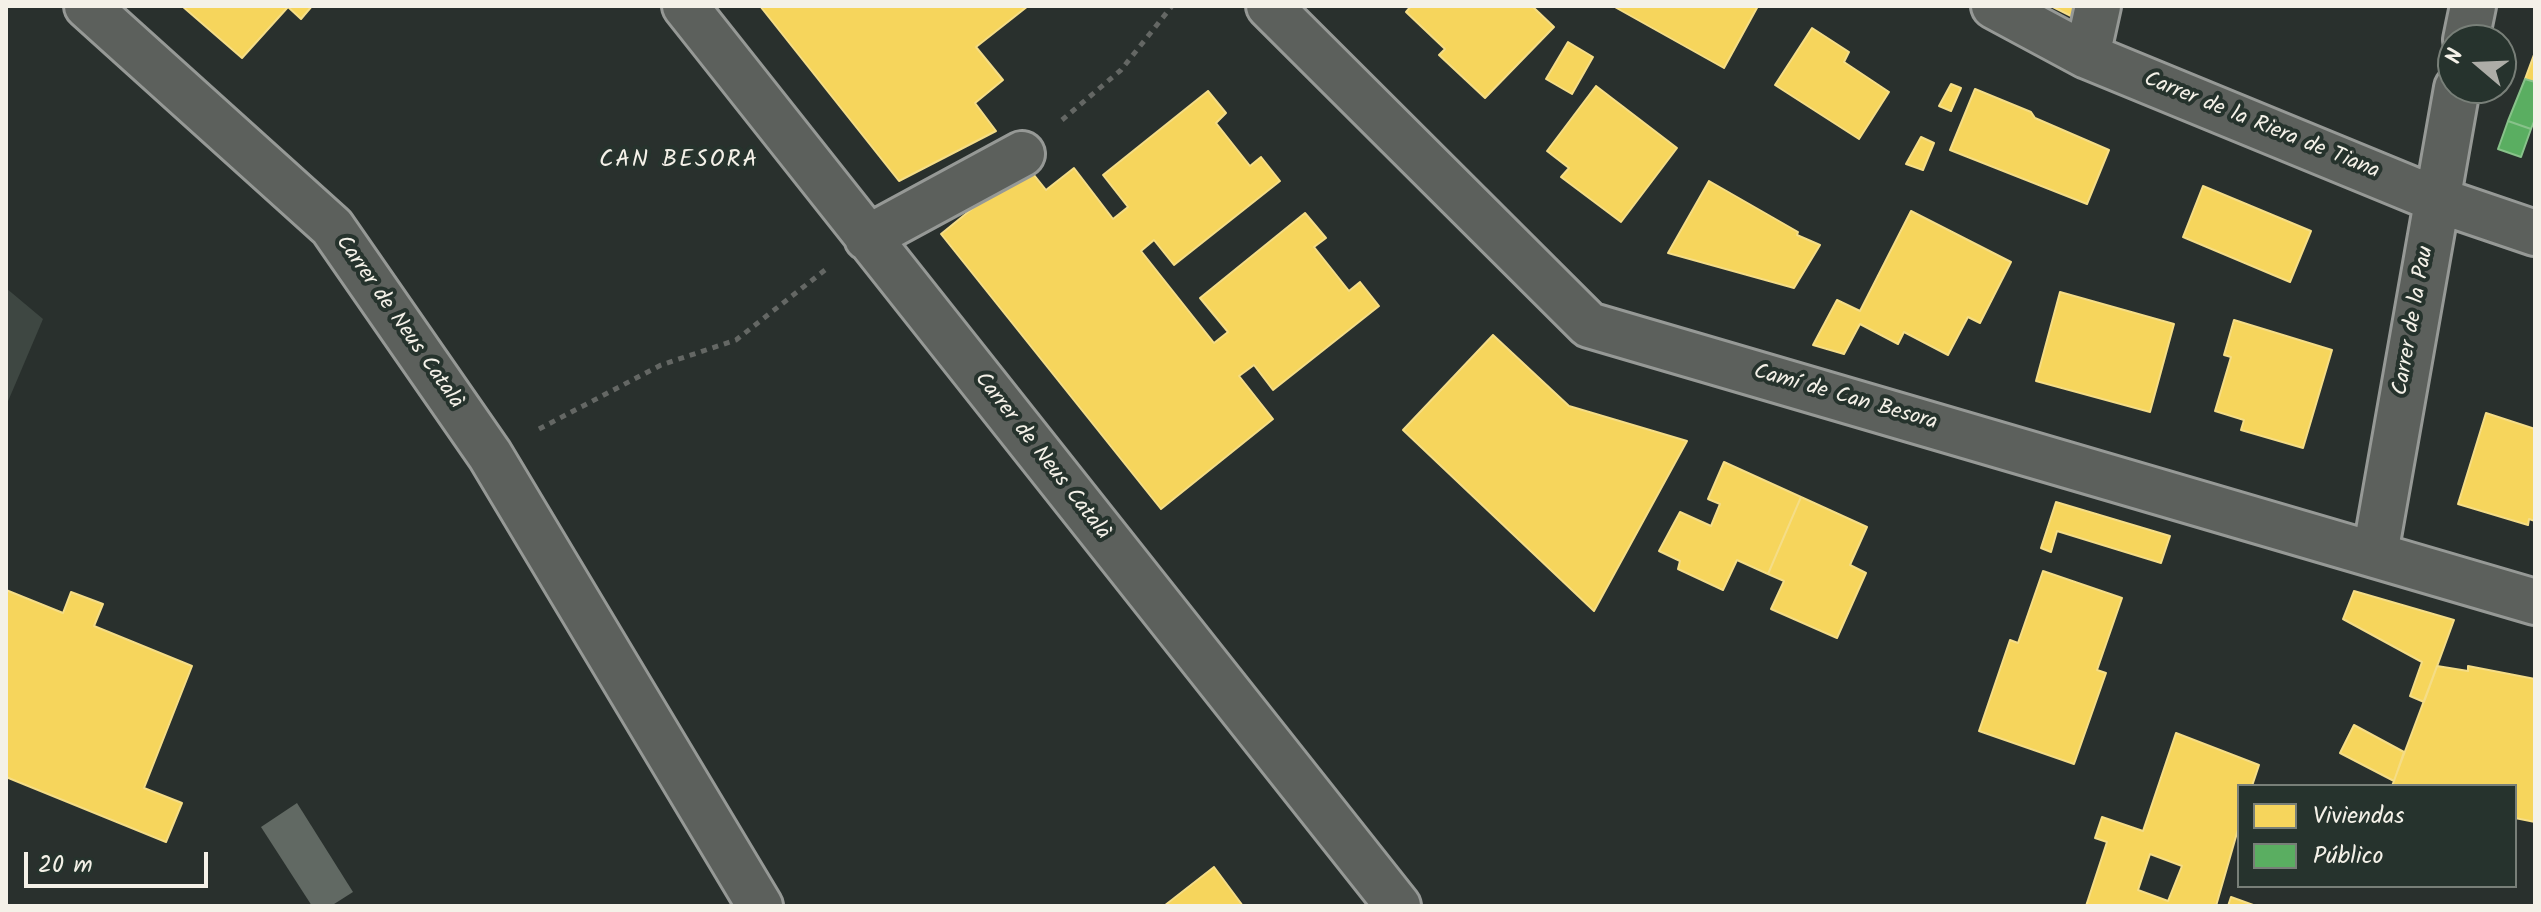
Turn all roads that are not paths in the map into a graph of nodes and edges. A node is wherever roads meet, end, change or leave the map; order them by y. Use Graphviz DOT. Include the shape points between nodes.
graph roads {
  1 [pos="87,6"];
  2 [pos="685,6"];
  3 [pos="1269,6"];
  4 [pos="1994,6"];
  5 [pos="2098,6"];
  6 [pos="2087,56"];
  7 [pos="2454,104"];
  8 [pos="1022,154"];
  9 [pos="2435,199"];
  10 [pos="2535,233"];
  11 [pos="867,238"];
  12 [pos="2375,554"];
  13 [pos="2535,602"];
  14 [pos="760,906"];
  15 [pos="1398,906"];
  1 -- 14 [label="street, Carrer de Neus Català" via="332,227 490,455"];
  2 -- 11 [label="street, Carrer de Neus Català"];
  3 -- 12 [label="street, Camí de Can Besora" via="1589,325"];
  4 -- 6 [label="street, Carrer de la Riera de Tiana"];
  5 -- 6 [label="street"];
  6 -- 9 [label="street, Carrer de la Riera de Tiana"];
  7 -- 9 [label="street, Carrer de la Pau"];
  8 -- 11 [label="street"];
  9 -- 10 [label="street, Carrer de la Riera de Tiana"];
  9 -- 12 [label="street, Carrer de la Pau"];
  11 -- 15 [label="street, Carrer de Neus Català"];
  12 -- 13 [label="street, Camí de Can Besora"];
}
